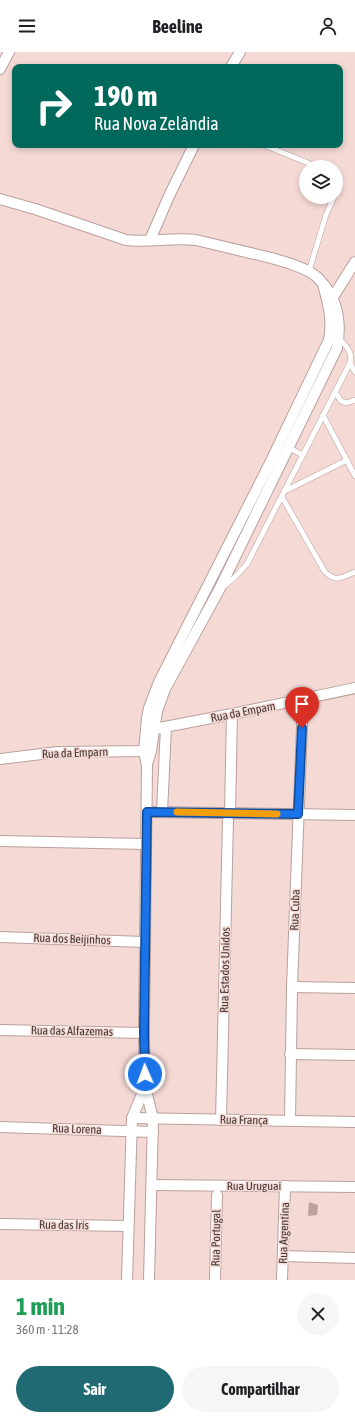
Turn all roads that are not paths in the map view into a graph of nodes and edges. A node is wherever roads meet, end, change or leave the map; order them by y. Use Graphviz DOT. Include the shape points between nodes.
graph roads {
  1 [pos="9,52"];
  2 [pos="240,52"];
  3 [pos="233,64"];
  4 [pos="0,69"];
  5 [pos="193,148"];
  6 [pos="271,148"];
  7 [pos="301,160"];
  8 [pos="0,199"];
  9 [pos="331,204"];
  10 [pos="150,240"];
  11 [pos="355,262"];
  12 [pos="309,271"];
  13 [pos="323,284"];
  14 [pos="333,297"];
  15 [pos="339,338"];
  16 [pos="350,363"];
  17 [pos="355,372"];
  18 [pos="335,392"];
  19 [pos="355,400"];
  20 [pos="324,414"];
  21 [pos="280,443"];
  22 [pos="289,448"];
  23 [pos="303,455"];
  24 [pos="347,460"];
  25 [pos="355,476"];
  26 [pos="285,490"];
  27 [pos="282,497"];
  28 [pos="355,572"];
  29 [pos="219,590"];
  30 [pos="355,688"];
  31 [pos="303,700"];
  32 [pos="232,714"];
  33 [pos="166,727"];
  34 [pos="150,730"];
  35 [pos="147,751"];
  36 [pos="0,759"];
  37 [pos="147,812"];
  38 [pos="162,812"];
  39 [pos="298,814"];
  40 [pos="355,815"];
  41 [pos="229,817"];
  42 [pos="0,841"];
  43 [pos="146,844"];
  44 [pos="0,937"];
  45 [pos="145,942"];
  46 [pos="292,987"];
  47 [pos="355,988"];
  48 [pos="0,1030"];
  49 [pos="144,1033"];
  50 [pos="290,1054"];
  51 [pos="355,1055"];
  52 [pos="146,1087"];
  53 [pos="132,1118"];
  54 [pos="153,1118"];
  55 [pos="221,1120"];
  56 [pos="290,1121"];
  57 [pos="355,1122"];
  58 [pos="0,1127"];
  59 [pos="131,1131"];
  60 [pos="153,1132"];
  61 [pos="152,1185"];
  62 [pos="286,1186"];
  63 [pos="355,1187"];
  64 [pos="217,1195"];
  65 [pos="0,1224"];
  66 [pos="128,1226"];
  67 [pos="283,1256"];
  68 [pos="355,1258"];
  69 [pos="127,1280"];
  70 [pos="149,1280"];
  71 [pos="215,1280"];
  72 [pos="282,1280"];
  1 -- 4 [label="street"];
  2 -- 3 [label="street"];
  5 -- 10 [label="street"];
  6 -- 7 [label="lane"];
  8 -- 10 [label="street" via="126,240"];
  9 -- 12 [label="lane"];
  10 -- 12 [label="street" via="196,240 279,260"];
  11 -- 14 [label="street"];
  12 -- 13 [label="street"];
  13 -- 14 [label="street"];
  13 -- 21 [label="street" via="331,321 329,340"];
  14 -- 15 [label="street" via="339,322"];
  15 -- 16 [label="lane" via="351,354"];
  15 -- 22 [label="street" via="337,348"];
  16 -- 17 [label="lane"];
  16 -- 18 [label="lane"];
  18 -- 19 [label="lane" via="341,401 346,403"];
  18 -- 20 [label="lane"];
  20 -- 23 [label="lane"];
  20 -- 24 [label="lane"];
  21 -- 22 [label="street"];
  21 -- 34 [label="street" via="159,682 149,708"];
  22 -- 23 [label="lane"];
  22 -- 29 [label="street"];
  23 -- 26 [label="lane"];
  24 -- 25 [label="lane"];
  24 -- 26 [label="lane"];
  26 -- 27 [label="lane"];
  27 -- 28 [label="lane" via="325,572 337,579"];
  27 -- 29 [label="lane" via="247,564"];
  29 -- 34 [label="street" via="165,689"];
  30 -- 31 [label="street, Rua da Empam"];
  31 -- 32 [label="street, Rua da Empam"];
  31 -- 39 [label="street, Rua Cuba"];
  32 -- 33 [label="street, Rua da Empam"];
  32 -- 41 [label="street, Rua Estados Unidos"];
  33 -- 34 [label="street, Rua da Empam"];
  33 -- 38 [label="street"];
  34 -- 35 [label="street"];
  35 -- 36 [label="street, Rua da Emparn" via="58,752"];
  35 -- 37 [label="street"];
  37 -- 38 [label="street"];
  37 -- 43 [label="street"];
  38 -- 41 [label="street"];
  39 -- 40 [label="street"];
  39 -- 41 [label="street"];
  39 -- 46 [label="street, Rua Cuba"];
  41 -- 55 [label="street, Rua Estados Unidos"];
  42 -- 43 [label="street"];
  43 -- 45 [label="street"];
  44 -- 45 [label="street, Rua dos Beijinhos"];
  45 -- 49 [label="street"];
  46 -- 47 [label="street"];
  46 -- 50 [label="street, Rua Cuba"];
  48 -- 49 [label="street, Rua das Alfazemas"];
  49 -- 52 [label="street"];
  50 -- 51 [label="street"];
  50 -- 56 [label="street, Rua Cuba"];
  52 -- 53 [label="street"];
  52 -- 54 [label="street"];
  53 -- 54 [label="street, Rua França"];
  53 -- 59 [label="street"];
  54 -- 55 [label="street, Rua França"];
  54 -- 60 [label="street"];
  55 -- 56 [label="street, Rua França"];
  56 -- 57 [label="street, Rua França"];
  58 -- 59 [label="street, Rua Lorena"];
  59 -- 60 [label="street, Rua Lorena"];
  59 -- 66 [label="street"];
  60 -- 61 [label="street"];
  61 -- 62 [label="street, Rua Uruguai"];
  61 -- 70 [label="street"];
  62 -- 63 [label="street, Rua Uruguai"];
  62 -- 67 [label="street, Rua Argentina"];
  64 -- 71 [label="street, Rua Portugal"];
  65 -- 66 [label="street, Rua das Íris"];
  66 -- 69 [label="street"];
  67 -- 68 [label="street"];
  67 -- 72 [label="street, Rua Argentina"];
}
